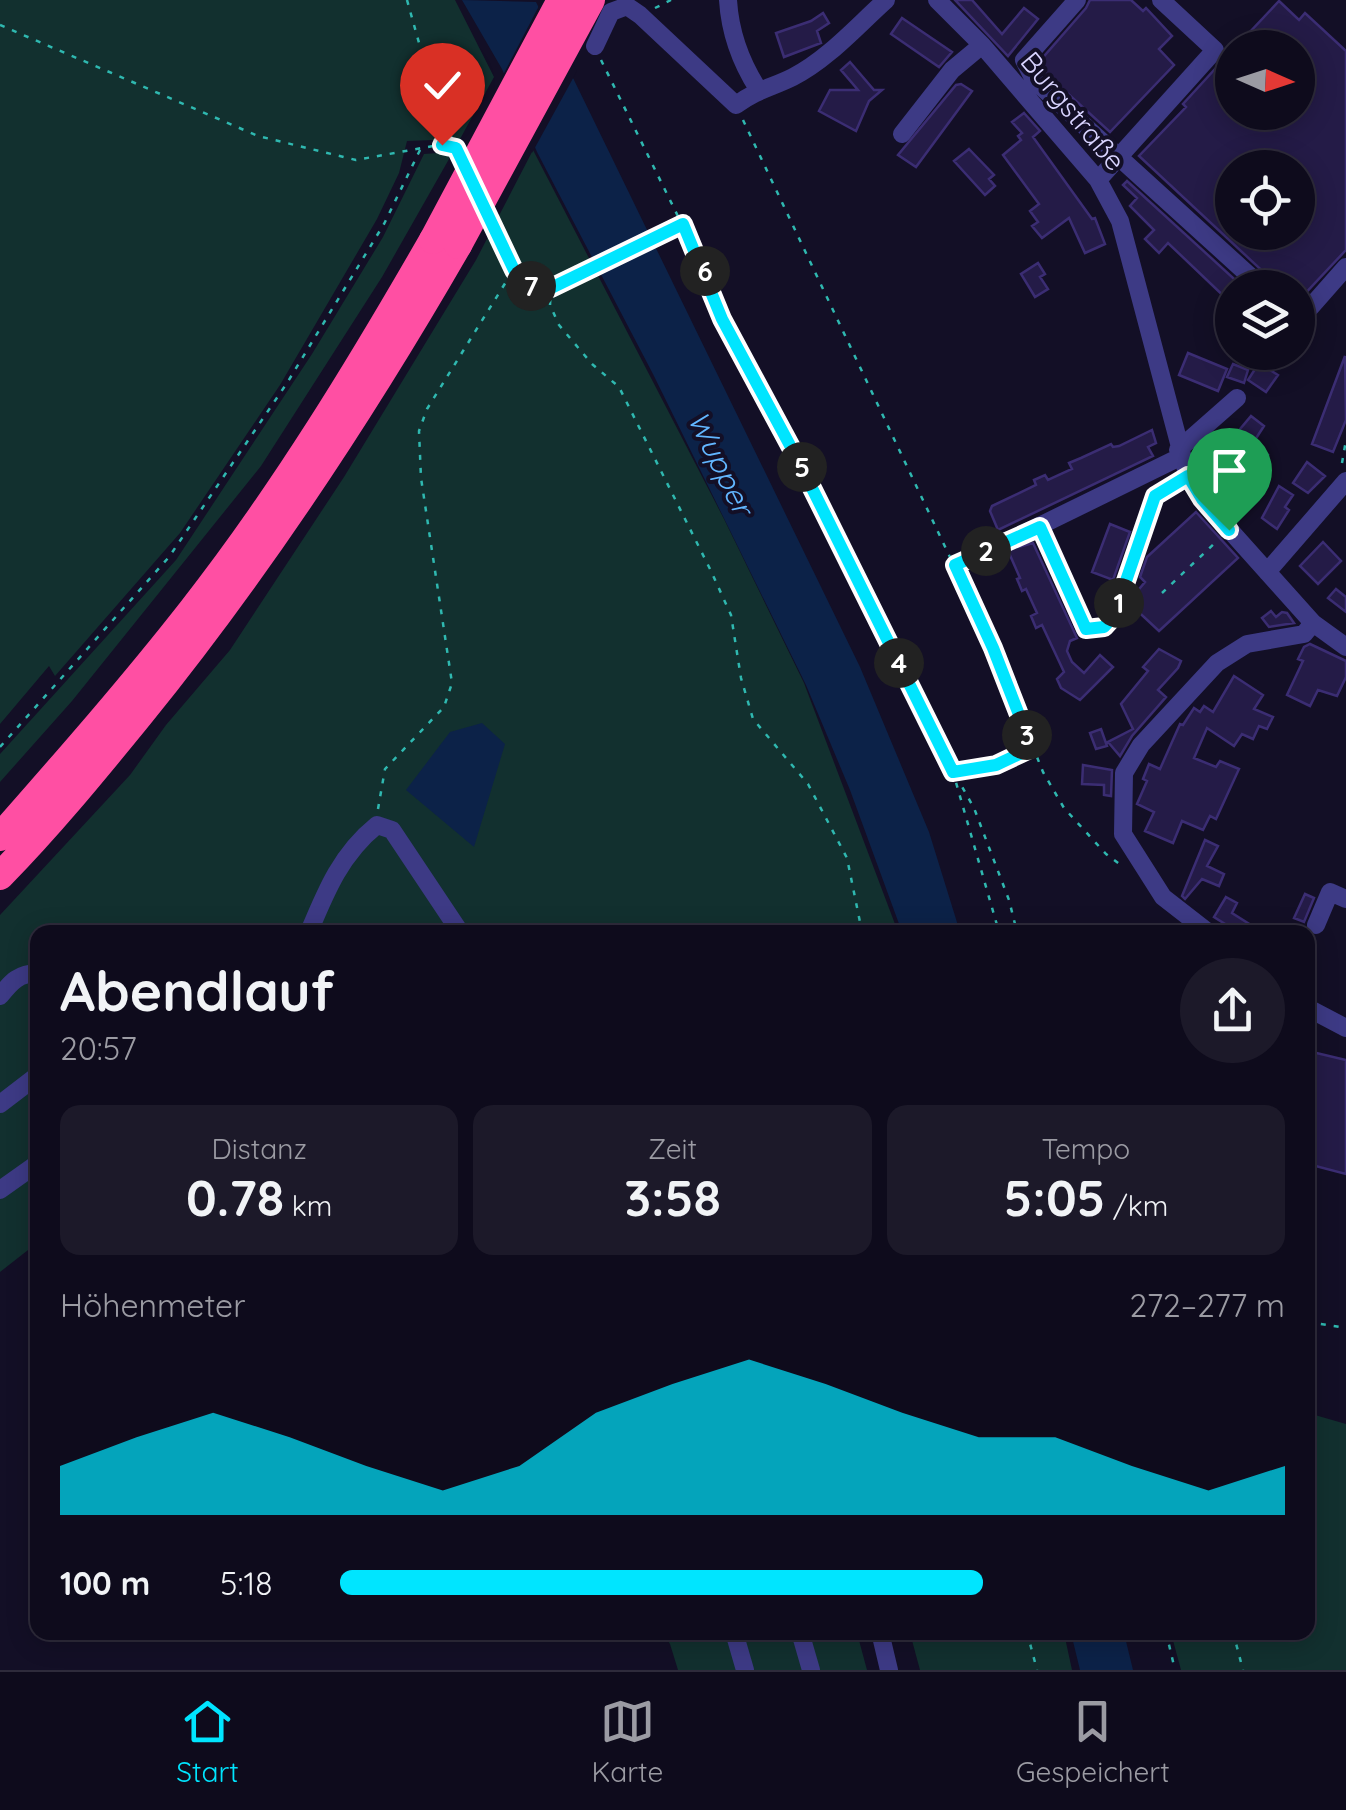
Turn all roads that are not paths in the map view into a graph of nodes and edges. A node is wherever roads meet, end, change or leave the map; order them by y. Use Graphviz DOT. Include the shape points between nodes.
graph roads {
  1 [pos="561,0"];
  2 [pos="591,0"];
  3 [pos="728,0"];
  4 [pos="886,0"];
  5 [pos="937,0"];
  6 [pos="1076,0"];
  7 [pos="1160,0"];
  8 [pos="982,45"];
  9 [pos="594,46"];
  10 [pos="758,89"];
  11 [pos="902,134"];
  12 [pos="1119,158"];
  13 [pos="1098,180"];
  14 [pos="446,242"];
  15 [pos="1346,268"];
  16 [pos="1243,270"];
  17 [pos="1315,302"];
  18 [pos="1237,398"];
  19 [pos="1179,454"];
  20 [pos="1188,476"];
  21 [pos="1343,485"];
  22 [pos="1040,527"];
  23 [pos="1021,535"];
  24 [pos="1268,572"];
  25 [pos="1313,623"];
  26 [pos="1346,647"];
  27 [pos="0,837"];
  28 [pos="0,876"];
  29 [pos="1346,898"];
  30 [pos="312,925"];
  31 [pos="455,925"];
  32 [pos="1199,925"];
  33 [pos="1316,926"];
  34 [pos="30,973"];
  35 [pos="0,996"];
  36 [pos="1315,1012"];
  37 [pos="1346,1028"];
  38 [pos="30,1080"];
  39 [pos="0,1104"];
  40 [pos="30,1169"];
  41 [pos="0,1190"];
  42 [pos="736,1640"];
  43 [pos="802,1640"];
  44 [pos="882,1640"];
  45 [pos="745,1670"];
  46 [pos="810,1670"];
  47 [pos="890,1670"];
  1 -- 14 [label="highway, bridge"];
  2 -- 14 [label="highway, bridge"];
  3 -- 10 [label="street" via="732,32"];
  4 -- 10 [label="street" via="822,57"];
  5 -- 8 [label="street, Burgstraße"];
  6 -- 12 [label="street" via="1024,60 1034,80"];
  7 -- 12 [label="street" via="1214,50"];
  8 -- 11 [label="street" via="952,70"];
  8 -- 13 [label="street, Burgstraße"];
  9 -- 10 [label="street" via="612,12 626,6 736,105"];
  12 -- 13 [label="street"];
  12 -- 16 [label="street"];
  13 -- 19 [label="street, Burgstraße" via="1120,222"];
  14 -- 27 [label="highway" via="194,608"];
  14 -- 28 [label="highway" via="343,437 256,564 51,825"];
  15 -- 17 [label="street"];
  18 -- 19 [label="street"];
  19 -- 20 [label="street, Burgstraße"];
  19 -- 22 [label="street"];
  20 -- 22 [label="street" via="1155,496 1114,616 1104,627 1086,629"];
  20 -- 24 [label="street, Burgstraße"];
  21 -- 24 [label="street"];
  22 -- 23 [label="street"];
  24 -- 25 [label="street, Burgstraße"];
  25 -- 26 [label="street, Burgstraße"];
  25 -- 32 [label="street" via="1304,634 1247,644 1217,663 1141,744 1124,773 1123,834 1163,897"];
  29 -- 33 [label="street" via="1330,892"];
  30 -- 31 [label="street" via="334,874 377,824 392,830"];
  34 -- 35 [label="street"];
  36 -- 37 [label="street"];
  38 -- 39 [label="street"];
  40 -- 41 [label="street"];
  42 -- 45 [label="street"];
  43 -- 46 [label="street"];
  44 -- 47 [label="street"];
}
